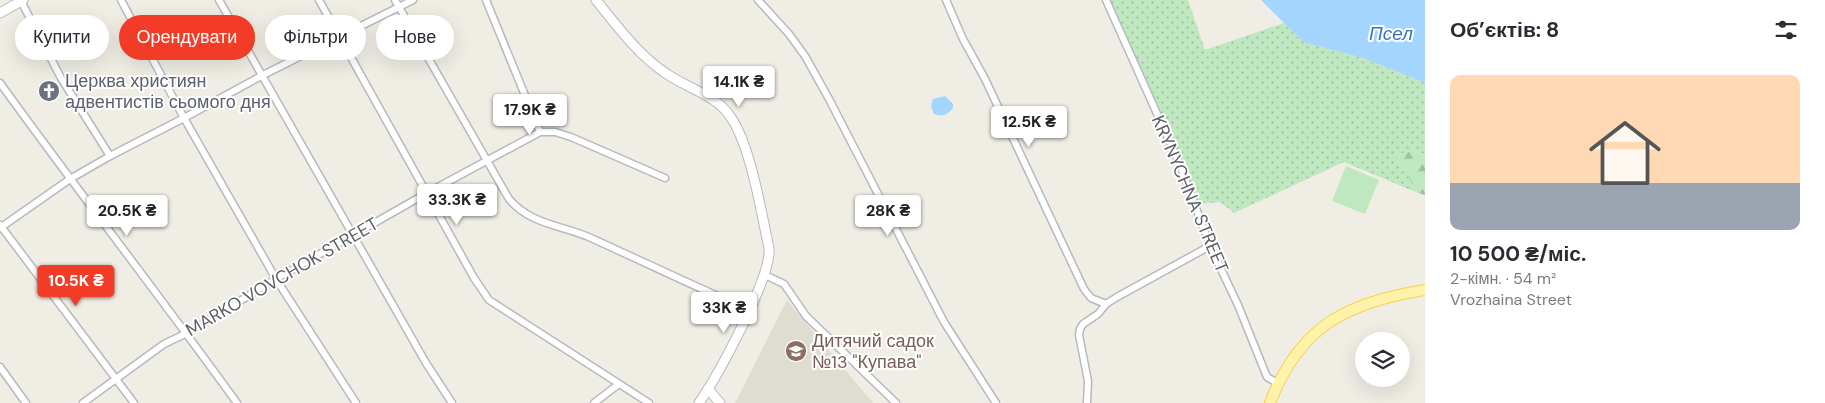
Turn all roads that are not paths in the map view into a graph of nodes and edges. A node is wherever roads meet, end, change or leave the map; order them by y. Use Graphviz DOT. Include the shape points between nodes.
graph roads {
  1 [pos="121,0"];
  2 [pos="219,0"];
  3 [pos="319,0"];
  4 [pos="395,0"];
  5 [pos="413,0"];
  6 [pos="486,0"];
  7 [pos="596,0"];
  8 [pos="758,0"];
  9 [pos="946,0"];
  10 [pos="1106,0"];
  11 [pos="22,1"];
  12 [pos="398,8"];
  13 [pos="0,13"];
  14 [pos="328,15"];
  15 [pos="366,23"];
  16 [pos="294,60"];
  17 [pos="353,60"];
  18 [pos="263,76"];
  19 [pos="0,83"];
  20 [pos="184,118"];
  21 [pos="540,132"];
  22 [pos="110,156"];
  23 [pos="487,160"];
  24 [pos="665,178"];
  25 [pos="70,180"];
  26 [pos="426,193"];
  27 [pos="1,227"];
  28 [pos="353,235"];
  29 [pos="1210,246"];
  30 [pos="765,275"];
  31 [pos="276,279"];
  32 [pos="1425,290"];
  33 [pos="1106,304"];
  34 [pos="749,310"];
  35 [pos="187,333"];
  36 [pos="0,367"];
  37 [pos="116,379"];
  38 [pos="619,384"];
  39 [pos="1279,384"];
  40 [pos="708,389"];
  41 [pos="26,403"];
  42 [pos="83,403"];
  43 [pos="134,403"];
  44 [pos="237,403"];
  45 [pos="356,403"];
  46 [pos="452,403"];
  47 [pos="594,403"];
  48 [pos="649,403"];
  49 [pos="699,403"];
  50 [pos="720,403"];
  51 [pos="896,403"];
  52 [pos="996,403"];
  53 [pos="1087,403"];
  54 [pos="1270,403"];
  1 -- 20 [label="street"];
  2 -- 18 [label="street"];
  3 -- 14 [label="street"];
  4 -- 12 [label="street"];
  5 -- 12 [label="street"];
  6 -- 21 [label="street"];
  7 -- 30 [label="main road" via="657,67 712,100 730,116 749,163 769,248 770,259"];
  8 -- 52 [label="street" via="805,56 944,322"];
  9 -- 33 [label="street" via="1084,289 1091,298"];
  10 -- 29 [label="street, KRYNYCHNA STREET" via="1180,165"];
  11 -- 13 [label="main road"];
  11 -- 22 [label="street" via="61,78"];
  12 -- 15 [label="street"];
  12 -- 23 [label="street"];
  16 -- 18 [label="street"];
  17 -- 26 [label="street"];
  18 -- 20 [label="street"];
  18 -- 28 [label="street"];
  19 -- 25 [label="street"];
  20 -- 22 [label="street"];
  20 -- 31 [label="street"];
  21 -- 23 [label="street, MARKO VOVCHOK STREET"];
  21 -- 24 [label="street" via="571,137"];
  22 -- 25 [label="street"];
  23 -- 26 [label="street, MARKO VOVCHOK STREET"];
  23 -- 34 [label="street" via="509,199 527,216 589,237"];
  25 -- 27 [label="street"];
  25 -- 35 [label="street"];
  26 -- 28 [label="street, MARKO VOVCHOK STREET"];
  26 -- 38 [label="street" via="489,300"];
  27 -- 37 [label="street"];
  28 -- 31 [label="street, MARKO VOVCHOK STREET"];
  28 -- 46 [label="street"];
  29 -- 33 [label="street"];
  29 -- 39 [label="street, KRYNYCHNA STREET" via="1267,377"];
  30 -- 34 [label="main road"];
  30 -- 51 [label="street" via="789,289 806,316"];
  31 -- 35 [label="street, MARKO VOVCHOK STREET"];
  31 -- 45 [label="street"];
  32 -- 39 [label="main road" via="1362,305 1317,330 1297,352"];
  33 -- 53 [label="street" via="1083,324 1079,335 1088,381"];
  34 -- 40 [label="main road"];
  35 -- 37 [label="street, MARKO VOVCHOK STREET" via="164,344"];
  35 -- 44 [label="street"];
  36 -- 41 [label="street"];
  37 -- 42 [label="street, MARKO VOVCHOK STREET"];
  37 -- 43 [label="street"];
  38 -- 47 [label="street"];
  38 -- 48 [label="street"];
  39 -- 54 [label="main road"];
  40 -- 49 [label="main road"];
  40 -- 50 [label="main road"];
}
